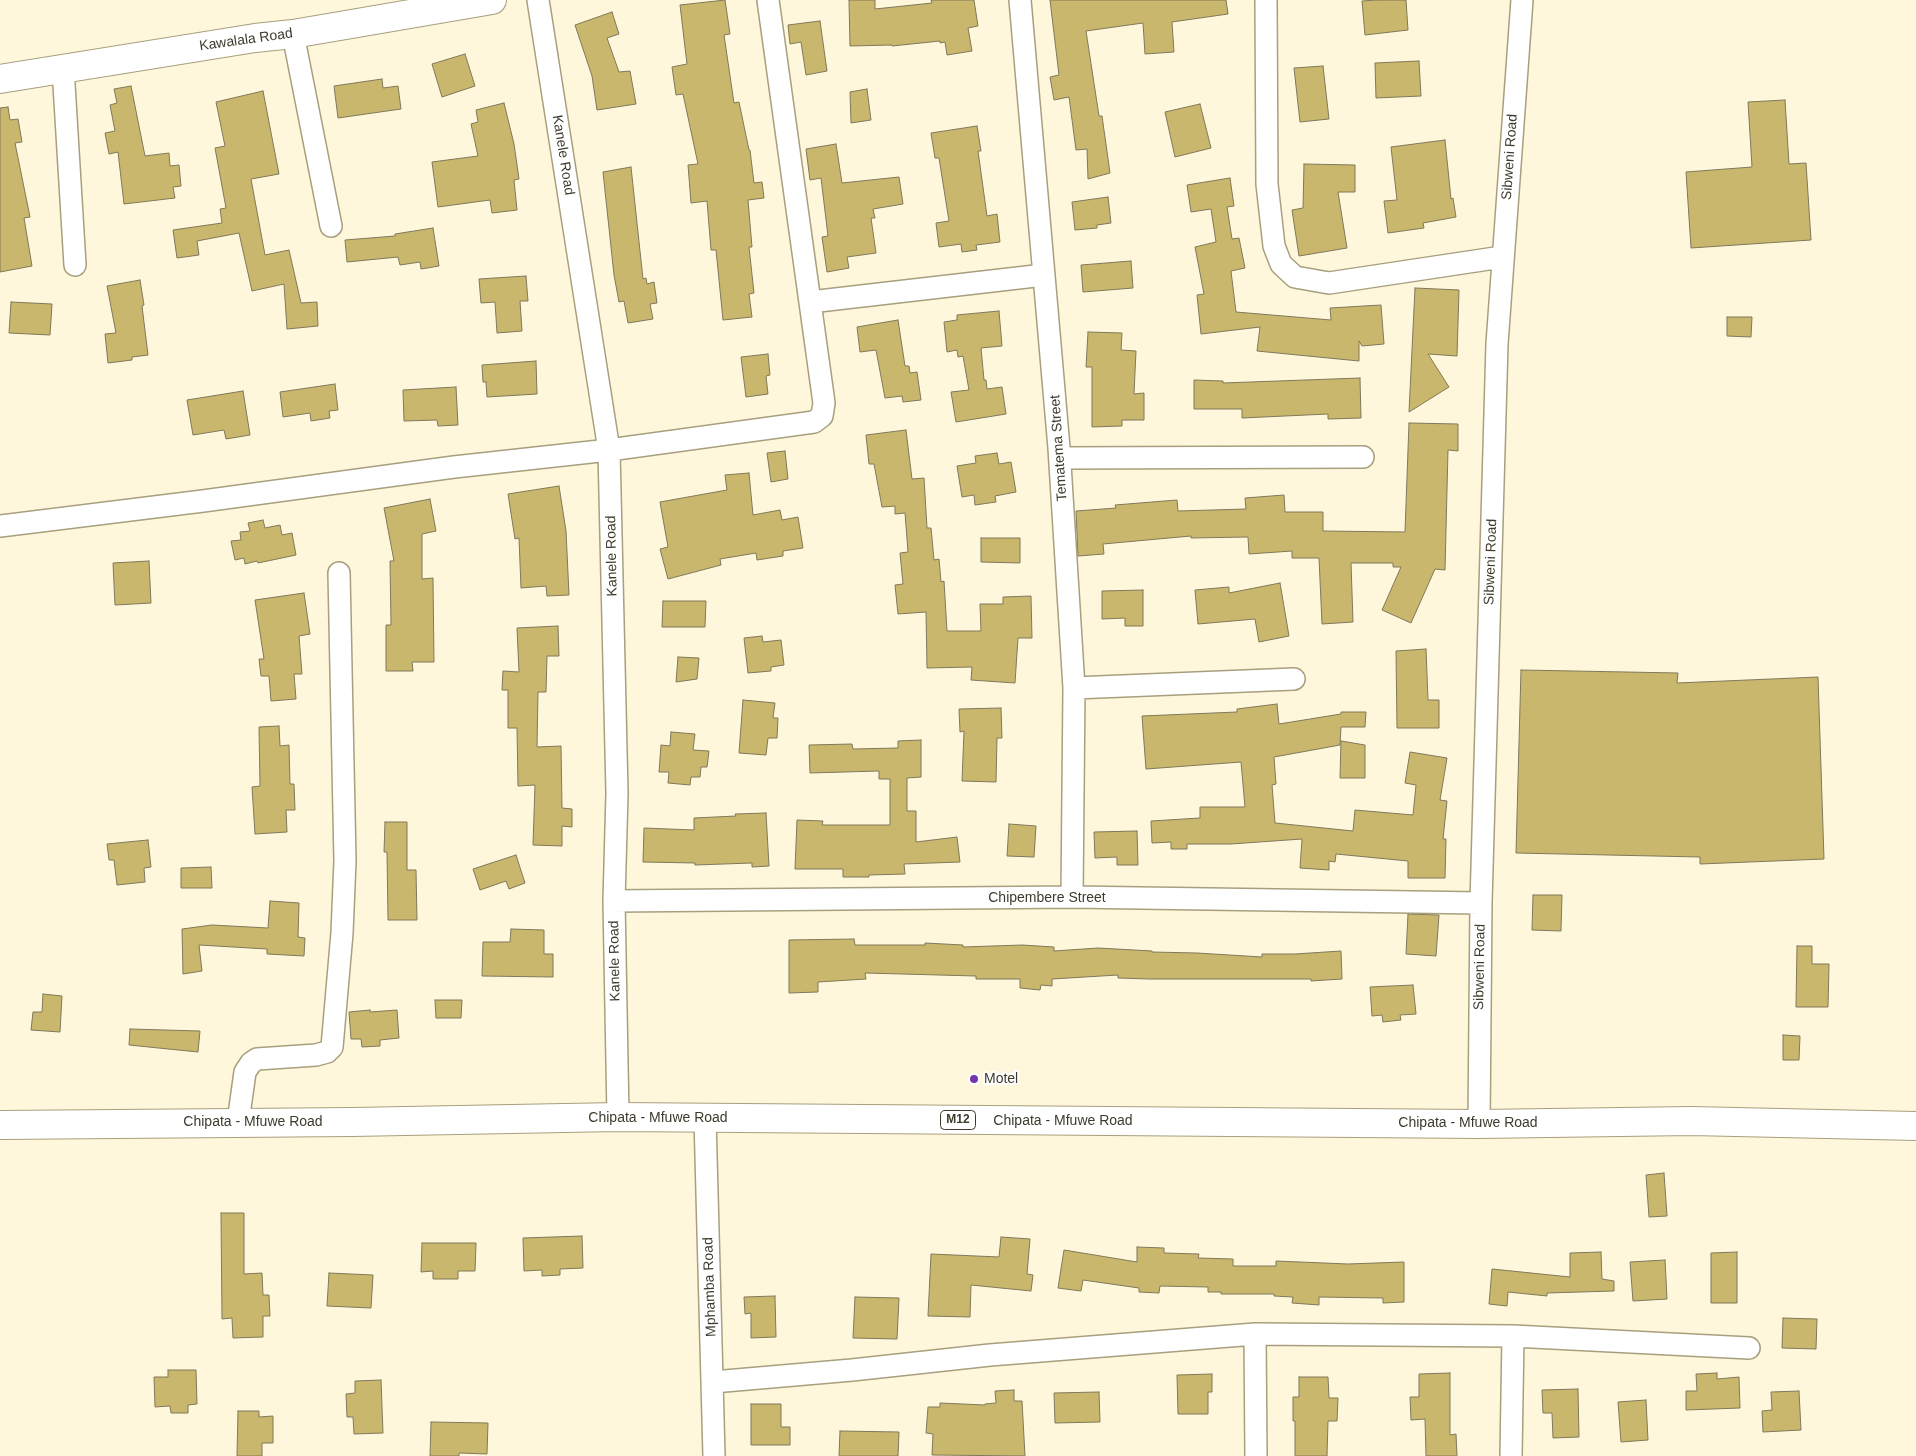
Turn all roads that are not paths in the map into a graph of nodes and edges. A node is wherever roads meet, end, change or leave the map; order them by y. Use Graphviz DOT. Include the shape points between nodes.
graph roads {
  1 [pos="492,0"];
  2 [pos="538,0"];
  3 [pos="768,0"];
  4 [pos="1020,0"];
  5 [pos="1266,0"];
  6 [pos="1522,0"];
  7 [pos="293,34"];
  8 [pos="64,68"];
  9 [pos="0,79"];
  10 [pos="331,226"];
  11 [pos="1502,257"];
  12 [pos="75,265"];
  13 [pos="1044,275"];
  14 [pos="810,302"];
  15 [pos="609,450"];
  16 [pos="1363,457"];
  17 [pos="1060,458"];
  18 [pos="0,526"];
  19 [pos="339,573"];
  20 [pos="1294,679"];
  21 [pos="1074,688"];
  22 [pos="1072,897"];
  23 [pos="614,901"];
  24 [pos="1481,903"];
  25 [pos="618,1117"];
  26 [pos="705,1118"];
  27 [pos="238,1122"];
  28 [pos="1479,1124"];
  29 [pos="0,1125"];
  30 [pos="1916,1126"];
  31 [pos="1255,1334"];
  32 [pos="1513,1336"];
  33 [pos="1748,1348"];
  34 [pos="713,1382"];
  35 [pos="714,1456"];
  36 [pos="1256,1456"];
  37 [pos="1511,1456"];
  1 -- 7 [label="main road, Kawalala Road"];
  2 -- 15 [label="street, Kanele Road"];
  3 -- 14 [label="street"];
  4 -- 13 [label="street, Tematema Street"];
  5 -- 11 [label="street" via="1267,184 1274,246 1281,264 1296,277 1329,283"];
  6 -- 11 [label="street, Sibweni Road"];
  7 -- 8 [label="main road, Kawalala Road"];
  7 -- 10 [label="street"];
  8 -- 9 [label="main road, Kawalala Road"];
  8 -- 12 [label="street"];
  11 -- 24 [label="street, Sibweni Road"];
  13 -- 14 [label="street"];
  13 -- 17 [label="street, Tematema Street"];
  14 -- 15 [label="street" via="824,403 822,416 814,422"];
  15 -- 18 [label="street"];
  15 -- 23 [label="street, Kanele Road" via="617,793"];
  16 -- 17 [label="street"];
  17 -- 21 [label="street, Tematema Street"];
  19 -- 27 [label="street" via="345,862 332,1047 316,1055 257,1059 251,1063 245,1072"];
  20 -- 21 [label="street"];
  21 -- 22 [label="street, Tematema Street"];
  22 -- 23 [label="street, Chipembere Street"];
  22 -- 24 [label="street, Chipembere Street"];
  23 -- 25 [label="street, Kanele Road"];
  24 -- 28 [label="street, Sibweni Road"];
  25 -- 26 [label="main road, Chipata - Mfuwe Road / M12"];
  25 -- 27 [label="main road, Chipata - Mfuwe Road / M12"];
  26 -- 28 [label="main road, Chipata - Mfuwe Road / M12"];
  26 -- 34 [label="street, Mphamba Road"];
  27 -- 29 [label="main road, Chipata - Mfuwe Road / M12"];
  28 -- 30 [label="main road, Chipata - Mfuwe Road / M12" via="1692,1121"];
  31 -- 32 [label="street"];
  31 -- 34 [label="street"];
  31 -- 36 [label="street"];
  32 -- 33 [label="street"];
  32 -- 37 [label="street"];
  34 -- 35 [label="street, Mphamba Road"];
}
